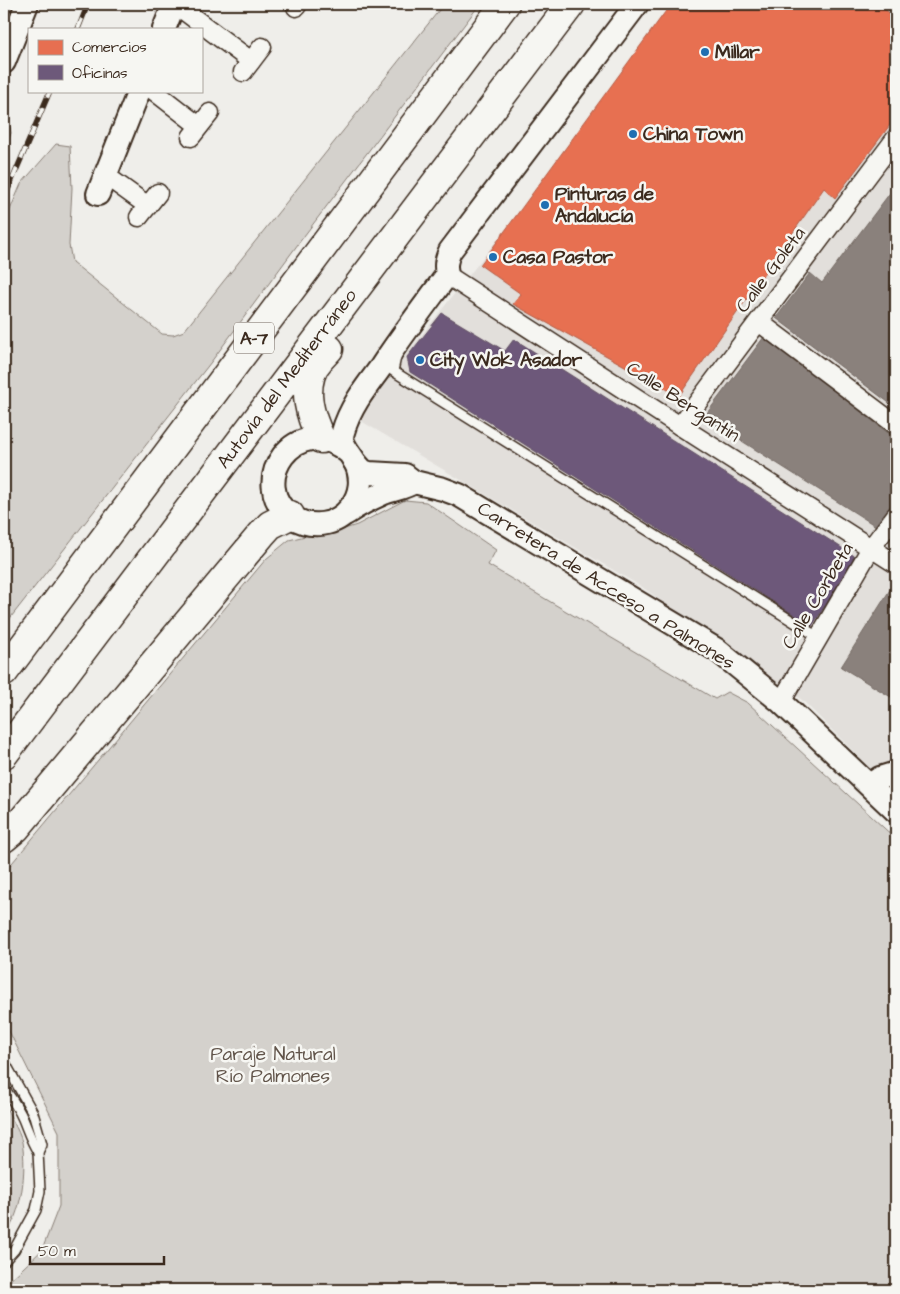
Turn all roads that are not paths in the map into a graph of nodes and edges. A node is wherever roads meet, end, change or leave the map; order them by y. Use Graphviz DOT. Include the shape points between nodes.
graph roads {
  1 [pos="27,4"];
  2 [pos="175,4"];
  3 [pos="505,4"];
  4 [pos="571,4"];
  5 [pos="637,4"];
  6 [pos="164,28"];
  7 [pos="252,60"];
  8 [pos="4,62"];
  9 [pos="139,92"];
  10 [pos="155,92"];
  11 [pos="200,126"];
  12 [pos="896,138"];
  13 [pos="102,185"];
  14 [pos="148,206"];
  15 [pos="388,246"];
  16 [pos="447,275"];
  17 [pos="759,322"];
  18 [pos="399,340"];
  19 [pos="896,425"];
  20 [pos="680,426"];
  21 [pos="321,439"];
  22 [pos="351,457"];
  23 [pos="414,482"];
  24 [pos="290,515"];
  25 [pos="896,515"];
  26 [pos="342,516"];
  27 [pos="871,548"];
  28 [pos="896,564"];
  29 [pos="818,637"];
  30 [pos="4,672"];
  31 [pos="781,702"];
  32 [pos="4,754"];
  33 [pos="896,773"];
  34 [pos="870,785"];
  35 [pos="894,804"];
  36 [pos="8,838"];
  37 [pos="4,1062"];
  38 [pos="4,1088"];
  39 [pos="38,1152"];
  40 [pos="4,1260"];
  1 -- 8 [label="street"];
  2 -- 6 [label="street"];
  2 -- 7 [label="street"];
  3 -- 30 [label="highway, A-7"];
  4 -- 15 [label="highway, Autovía del Mediterráneo / A-7"];
  5 -- 16 [label="street" via="450,251 445,267"];
  9 -- 13 [label="street"];
  10 -- 11 [label="street"];
  12 -- 17 [label="street, Calle Goleta"];
  13 -- 14 [label="street"];
  15 -- 21 [label="highway" via="388,271 314,368 308,406"];
  15 -- 32 [label="highway, Autovía del Mediterráneo / A-7"];
  16 -- 18 [label="street"];
  16 -- 20 [label="street, Calle Bergantín"];
  17 -- 19 [label="street"];
  17 -- 20 [label="street, Calle Goleta"];
  18 -- 22 [label="street" via="353,406 342,434 342,441"];
  18 -- 29 [label="lane" via="393,371"];
  20 -- 27 [label="street, Calle Bergantín"];
  21 -- 22 [label="street" via="340,446"];
  21 -- 24 [label="street" via="296,444 278,463 275,493"];
  22 -- 23 [label="street, Carretera de Acceso a Palmones" via="363,471 405,475"];
  22 -- 26 [label="street" via="358,470 359,491"];
  23 -- 26 [label="street" via="370,499"];
  23 -- 31 [label="street, Carretera de Acceso a Palmones" via="443,489 476,505 717,650"];
  24 -- 26 [label="street" via="313,524 323,524"];
  24 -- 36 [label="highway" via="261,535"];
  25 -- 27 [label="street, Calle Corbeta"];
  27 -- 28 [label="street, Calle Bergantín"];
  27 -- 29 [label="street, Calle Corbeta"];
  29 -- 31 [label="street, Calle Corbeta"];
  31 -- 34 [label="street, Carretera de Acceso a Palmones"];
  33 -- 34 [label="street"];
  34 -- 35 [label="street, Carretera de Acceso a Palmones"];
  37 -- 39 [label="lane" via="33,1113 42,1144"];
  38 -- 39 [label="lane" via="14,1101"];
  39 -- 40 [label="lane" via="40,1191 36,1210 14,1250"];
}
